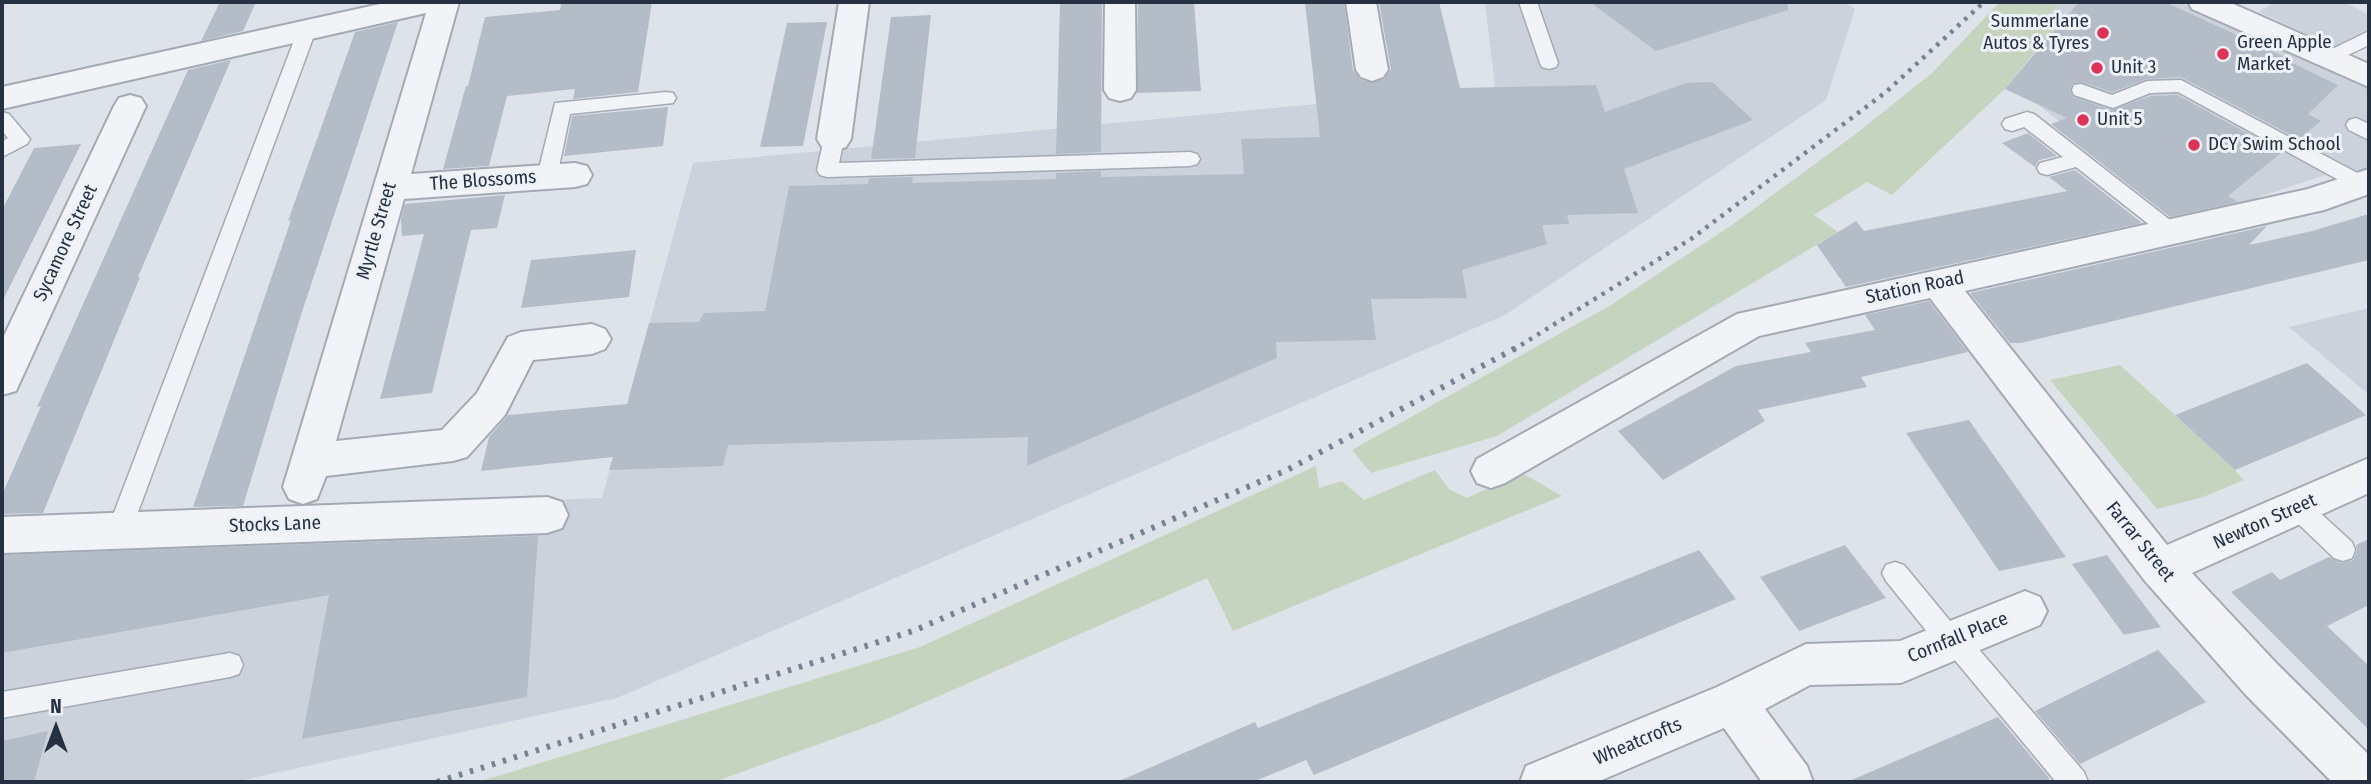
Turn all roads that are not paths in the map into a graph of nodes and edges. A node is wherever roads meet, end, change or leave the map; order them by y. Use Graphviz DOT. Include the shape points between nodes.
graph roads {
  1 [pos="431,2"];
  2 [pos="444,2"];
  3 [pos="854,2"];
  4 [pos="1120,2"];
  5 [pos="1361,2"];
  6 [pos="1528,2"];
  7 [pos="2213,4"];
  8 [pos="307,30"];
  9 [pos="2369,37"];
  10 [pos="2329,58"];
  11 [pos="1549,63"];
  12 [pos="1372,70"];
  13 [pos="2369,76"];
  14 [pos="1120,90"];
  15 [pos="2081,90"];
  16 [pos="2,97"];
  17 [pos="666,98"];
  18 [pos="130,106"];
  19 [pos="2,120"];
  20 [pos="2012,124"];
  21 [pos="834,139"];
  22 [pos="2,150"];
  23 [pos="1190,159"];
  24 [pos="2079,159"];
  25 [pos="2047,168"];
  26 [pos="561,176"];
  27 [pos="2366,182"];
  28 [pos="390,188"];
  29 [pos="2172,232"];
  30 [pos="1938,283"];
  31 [pos="592,339"];
  32 [pos="2,380"];
  33 [pos="1491,471"];
  34 [pos="2369,475"];
  35 [pos="2298,508"];
  36 [pos="547,515"];
  37 [pos="119,531"];
  38 [pos="2,535"];
  39 [pos="2343,550"];
  40 [pos="2160,568"];
  41 [pos="1895,573"];
  42 [pos="2025,611"];
  43 [pos="1952,641"];
  44 [pos="230,665"];
  45 [pos="1733,702"];
  46 [pos="2,705"];
  47 [pos="1544,782"];
  48 [pos="1790,782"];
  49 [pos="2074,782"];
  50 [pos="2364,782"];
  1 -- 8 [label="street"];
  2 -- 28 [label="street, Myrtle Street"];
  3 -- 21 [label="street"];
  4 -- 14 [label="street"];
  5 -- 12 [label="street"];
  6 -- 11 [label="lane"];
  7 -- 10 [label="street"];
  8 -- 16 [label="street"];
  8 -- 37 [label="lane"];
  9 -- 10 [label="lane"];
  10 -- 13 [label="street"];
  15 -- 27 [label="lane" via="2113,103 2147,88 2181,86"];
  17 -- 26 [label="lane" via="562,108"];
  18 -- 32 [label="street, Sycamore Street"];
  19 -- 22 [label="lane" via="20,139"];
  20 -- 24 [label="lane" via="2027,119"];
  21 -- 23 [label="lane" via="827,170"];
  24 -- 25 [label="lane"];
  24 -- 29 [label="lane"];
  26 -- 28 [label="street, The Blossoms"];
  27 -- 29 [label="street, Station Road" via="2312,201"];
  28 -- 31 [label="street, Myrtle Street" via="307,474 402,451 453,445 491,404 521,346"];
  29 -- 30 [label="street, Station Road"];
  30 -- 33 [label="street, Station Road" via="1749,324"];
  30 -- 40 [label="street, Farrar Street"];
  34 -- 35 [label="street, Newton Street"];
  35 -- 39 [label="lane"];
  35 -- 40 [label="street, Newton Street"];
  36 -- 37 [label="street, Stocks Lane"];
  37 -- 38 [label="street, Stocks Lane"];
  40 -- 50 [label="street, Farrar Street"];
  41 -- 43 [label="lane"];
  42 -- 43 [label="street, Cornfall Place"];
  43 -- 45 [label="street, Cornfall Place" via="1900,662 1806,665"];
  43 -- 49 [label="lane"];
  44 -- 46 [label="lane"];
  45 -- 47 [label="street, Wheatcrofts"];
  45 -- 48 [label="street"];
}
